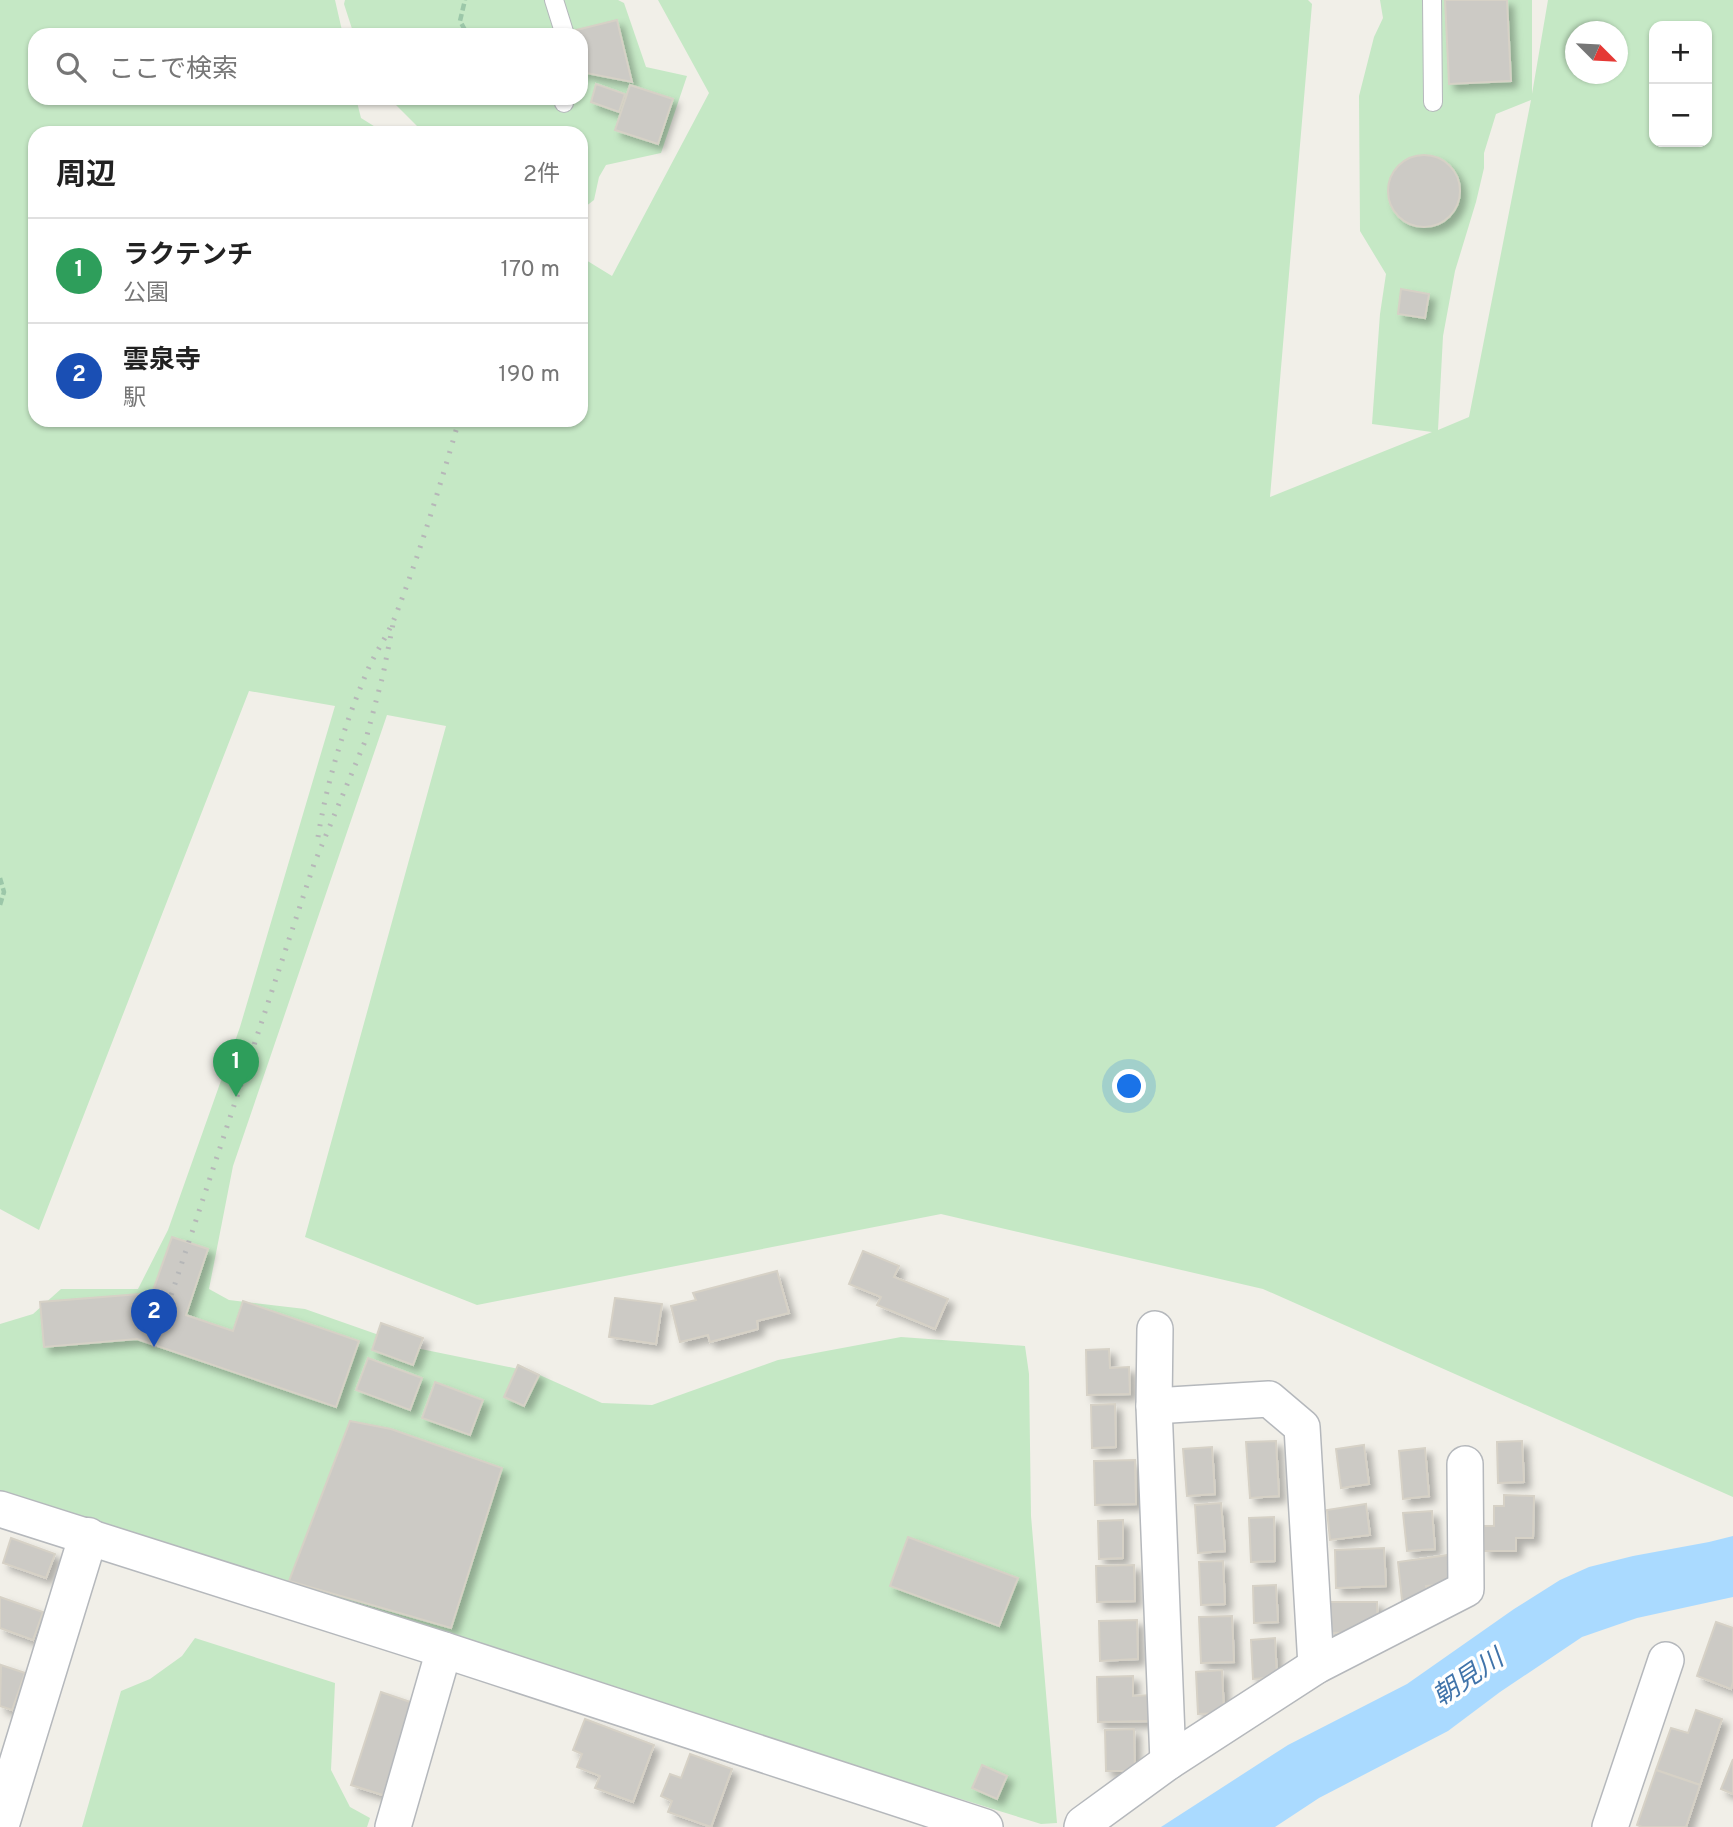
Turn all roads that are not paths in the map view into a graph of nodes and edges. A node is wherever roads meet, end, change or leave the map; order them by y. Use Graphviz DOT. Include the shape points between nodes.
graph roads {
  1 [pos="554,0"];
  2 [pos="1432,0"];
  3 [pos="563,28"];
  4 [pos="1433,102"];
  5 [pos="1156,1329"];
  6 [pos="1154,1406"];
  7 [pos="1465,1464"];
  8 [pos="0,1509"];
  9 [pos="88,1537"];
  10 [pos="444,1650"];
  11 [pos="1666,1660"];
  12 [pos="1316,1666"];
  13 [pos="1168,1762"];
  14 [pos="0,1824"];
  15 [pos="393,1827"];
  16 [pos="985,1827"];
  17 [pos="1082,1827"];
  18 [pos="1610,1827"];
  1 -- 3 [label="lane"];
  2 -- 4 [label="lane"];
  5 -- 6 [label="street"];
  6 -- 12 [label="street" via="1269,1399 1302,1427"];
  6 -- 13 [label="street"];
  7 -- 12 [label="street" via="1466,1590"];
  8 -- 9 [label="street"];
  9 -- 10 [label="street"];
  9 -- 14 [label="street"];
  10 -- 15 [label="street"];
  10 -- 16 [label="street"];
  11 -- 18 [label="street"];
  12 -- 13 [label="street"];
  13 -- 17 [label="street"];
}
